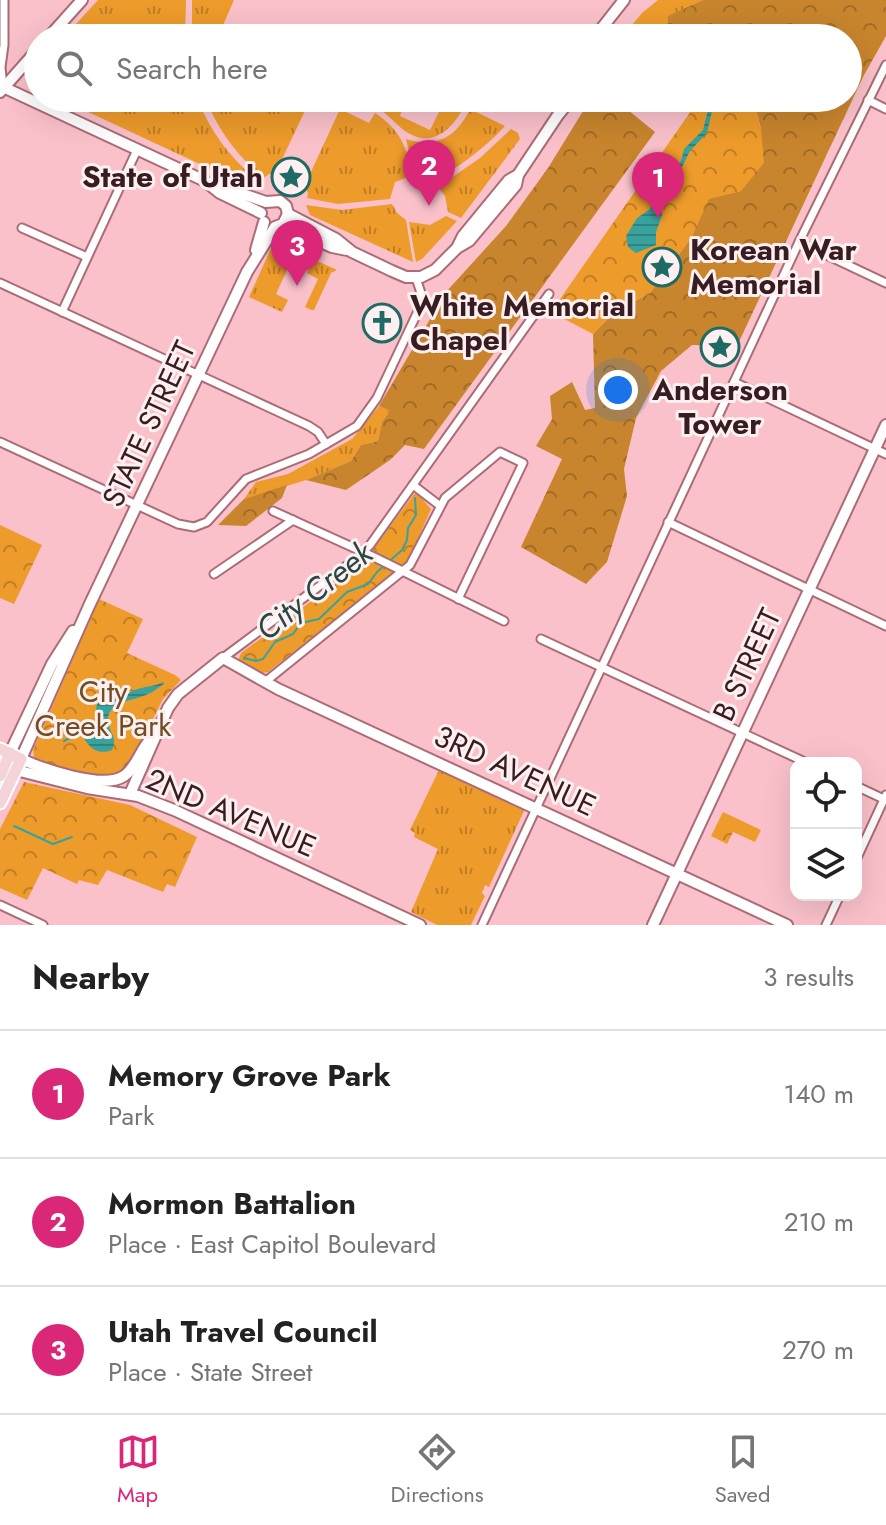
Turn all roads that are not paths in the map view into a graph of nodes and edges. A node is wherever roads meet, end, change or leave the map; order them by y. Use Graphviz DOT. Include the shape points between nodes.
graph roads {
  1 [pos="4,0"];
  2 [pos="82,0"];
  3 [pos="624,0"];
  4 [pos="61,24"];
  5 [pos="606,24"];
  6 [pos="24,64"];
  7 [pos="886,65"];
  8 [pos="1,88"];
  9 [pos="24,98"];
  10 [pos="868,100"];
  11 [pos="886,109"];
  12 [pos="54,112"];
  13 [pos="559,112"];
  14 [pos="560,112"];
  15 [pos="558,115"];
  16 [pos="137,150"];
  17 [pos="263,212"];
  18 [pos="288,214"];
  19 [pos="278,226"];
  20 [pos="22,228"];
  21 [pos="799,242"];
  22 [pos="352,252"];
  23 [pos="87,257"];
  24 [pos="252,263"];
  25 [pos="416,278"];
  26 [pos="0,283"];
  27 [pos="886,283"];
  28 [pos="549,294"];
  29 [pos="62,312"];
  30 [pos="199,375"];
  31 [pos="734,382"];
  32 [pos="886,425"];
  33 [pos="0,442"];
  34 [pos="326,444"];
  35 [pos="881,451"];
  36 [pos="413,485"];
  37 [pos="439,505"];
  38 [pos="136,506"];
  39 [pos="273,511"];
  40 [pos="293,520"];
  41 [pos="668,522"];
  42 [pos="364,552"];
  43 [pos="402,572"];
  44 [pos="214,574"];
  45 [pos="809,589"];
  46 [pos="458,599"];
  47 [pos="504,621"];
  48 [pos="886,626"];
  49 [pos="541,639"];
  50 [pos="223,658"];
  51 [pos="601,666"];
  52 [pos="265,682"];
  53 [pos="158,730"];
  54 [pos="742,733"];
  55 [pos="794,757"];
  56 [pos="7,762"];
  57 [pos="862,788"];
  58 [pos="130,794"];
  59 [pos="885,798"];
  60 [pos="0,803"];
  61 [pos="536,806"];
  62 [pos="862,847"];
  63 [pos="677,873"];
  64 [pos="837,901"];
  65 [pos="0,905"];
  66 [pos="43,925"];
  67 [pos="420,925"];
  68 [pos="482,925"];
  69 [pos="653,925"];
  70 [pos="787,925"];
  71 [pos="826,925"];
  1 -- 8 [label="street"];
  2 -- 4 [label="street"];
  3 -- 5 [label="street"];
  6 -- 8 [label="street"];
  7 -- 10 [label="street"];
  8 -- 9 [label="street"];
  10 -- 11 [label="street"];
  10 -- 21 [label="street"];
  12 -- 16 [label="street"];
  13 -- 15 [label="street"];
  14 -- 15 [label="street"];
  15 -- 25 [label="street" via="518,175 457,248 432,273"];
  16 -- 17 [label="street"];
  16 -- 23 [label="street"];
  17 -- 18 [label="street" via="280,201"];
  17 -- 19 [label="street"];
  17 -- 24 [label="street, STATE STREET"];
  18 -- 19 [label="street, STATE STREET"];
  18 -- 22 [label="street"];
  19 -- 22 [label="street"];
  19 -- 24 [label="street, STATE STREET"];
  20 -- 23 [label="street"];
  21 -- 27 [label="street"];
  21 -- 31 [label="street"];
  22 -- 25 [label="street"];
  23 -- 29 [label="street"];
  24 -- 30 [label="street, STATE STREET"];
  25 -- 34 [label="street" via="421,303 377,398 357,426"];
  26 -- 29 [label="street"];
  28 -- 36 [label="street"];
  29 -- 30 [label="street"];
  30 -- 34 [label="street" via="309,426"];
  30 -- 38 [label="street, STATE STREET"];
  31 -- 35 [label="street"];
  31 -- 41 [label="street"];
  32 -- 35 [label="street, B STREET"];
  33 -- 38 [label="street"];
  34 -- 38 [label="street" via="246,479 199,526 184,526"];
  35 -- 45 [label="street, B STREET"];
  36 -- 37 [label="street"];
  36 -- 42 [label="street"];
  37 -- 43 [label="street" via="412,563"];
  37 -- 46 [label="street" via="500,452 523,463"];
  38 -- 56 [label="street, STATE STREET"];
  39 -- 40 [label="street"];
  40 -- 42 [label="street"];
  40 -- 44 [label="street"];
  41 -- 45 [label="street"];
  41 -- 51 [label="street"];
  42 -- 43 [label="street"];
  42 -- 50 [label="street"];
  43 -- 46 [label="street"];
  43 -- 52 [label="street"];
  45 -- 48 [label="street"];
  45 -- 54 [label="street, B STREET"];
  46 -- 47 [label="street"];
  49 -- 51 [label="street"];
  50 -- 52 [label="street, 3RD AVENUE"];
  50 -- 53 [label="street" via="178,694"];
  51 -- 54 [label="street"];
  51 -- 61 [label="street"];
  52 -- 61 [label="street, 3RD AVENUE"];
  53 -- 56 [label="street, 2ND AVENUE" via="119,779 82,778"];
  53 -- 58 [label="street"];
  54 -- 55 [label="street"];
  54 -- 63 [label="street, B STREET"];
  56 -- 58 [label="street, 2ND AVENUE" via="87,788"];
  56 -- 60 [label="main road, STATE STREET"];
  57 -- 59 [label="street"];
  58 -- 67 [label="street, 2ND AVENUE"];
  59 -- 62 [label="street"];
  61 -- 63 [label="street, 3RD AVENUE"];
  61 -- 68 [label="street"];
  63 -- 69 [label="street, B STREET"];
  63 -- 70 [label="street, 3RD AVENUE"];
  64 -- 71 [label="street"];
  65 -- 66 [label="street"];
}
